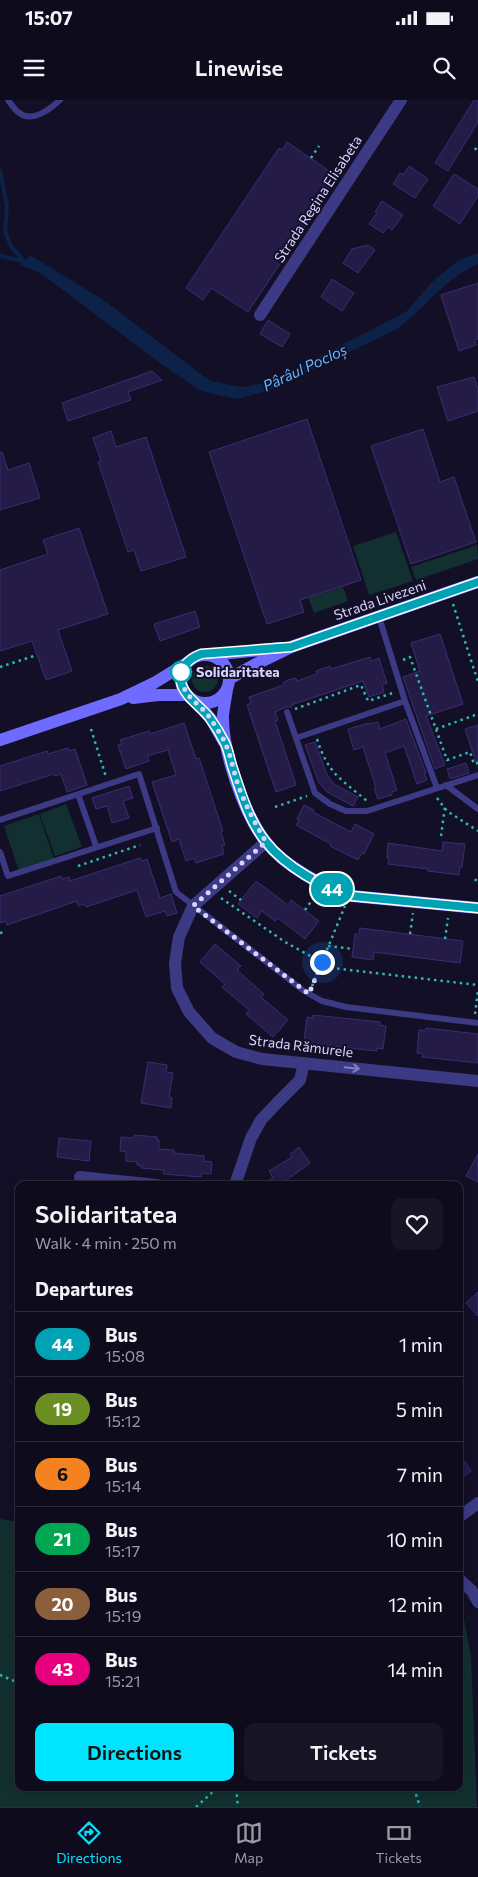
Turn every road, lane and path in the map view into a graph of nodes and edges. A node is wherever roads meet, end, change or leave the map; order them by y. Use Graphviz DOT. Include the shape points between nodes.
graph roads {
  1 [pos="8,100"];
  2 [pos="60,100"];
  3 [pos="401,100"];
  4 [pos="478,145"];
  5 [pos="319,146"];
  6 [pos="475,150"];
  7 [pos="311,158"];
  8 [pos="260,315"];
  9 [pos="478,582"];
  10 [pos="453,604"];
  11 [pos="379,617"];
  12 [pos="291,647"];
  13 [pos="37,655"];
  14 [pos="210,655"];
  15 [pos="399,662"];
  16 [pos="185,664"];
  17 [pos="0,667"];
  18 [pos="478,682"];
  19 [pos="228,684"];
  20 [pos="191,698"];
  21 [pos="121,699"];
  22 [pos="405,701"];
  23 [pos="287,712"];
  24 [pos="478,714"];
  25 [pos="90,729"];
  26 [pos="436,729"];
  27 [pos="317,734"];
  28 [pos="296,738"];
  29 [pos="0,740"];
  30 [pos="226,744"];
  31 [pos="478,763"];
  32 [pos="478,775"];
  33 [pos="108,784"];
  34 [pos="446,785"];
  35 [pos="434,789"];
  36 [pos="78,794"];
  37 [pos="310,794"];
  38 [pos="369,802"];
  39 [pos="275,807"];
  40 [pos="444,808"];
  41 [pos="478,810"];
  42 [pos="0,820"];
  43 [pos="157,828"];
  44 [pos="478,831"];
  45 [pos="441,836"];
  46 [pos="266,842"];
  47 [pos="146,843"];
  48 [pos="96,846"];
  49 [pos="0,852"];
  50 [pos="78,866"];
  51 [pos="478,877"];
  52 [pos="475,881"];
  53 [pos="226,888"];
  54 [pos="319,891"];
  55 [pos="218,896"];
  56 [pos="241,900"];
  57 [pos="347,900"];
  58 [pos="193,906"];
  59 [pos="478,908"];
  60 [pos="304,910"];
  61 [pos="413,913"];
  62 [pos="448,917"];
  63 [pos="6,932"];
  64 [pos="0,933"];
  65 [pos="410,934"];
  66 [pos="445,939"];
  67 [pos="328,946"];
  68 [pos="353,949"];
  69 [pos="322,962"];
  70 [pos="478,985"];
  71 [pos="478,990"];
  72 [pos="309,994"];
  73 [pos="476,1023"];
  74 [pos="304,1063"];
  75 [pos="478,1081"];
  76 [pos="80,1177"];
  77 [pos="118,1181"];
  78 [pos="236,1181"];
  79 [pos="478,1504"];
  80 [pos="463,1513"];
  81 [pos="463,1583"];
  82 [pos="478,1602"];
  83 [pos="0,1674"];
  84 [pos="15,1681"];
  85 [pos="214,1791"];
  86 [pos="236,1791"];
  87 [pos="415,1791"];
  88 [pos="196,1807"];
  89 [pos="238,1807"];
  90 [pos="420,1807"];
  1 -- 2 [label="lane" via="19,114 31,116 45,113"];
  3 -- 8 [label="street, Strada Regina Elisabeta"];
  4 -- 6 [label="path"];
  5 -- 7 [label="path"];
  9 -- 11 [label="main road, Strada Livezeni"];
  10 -- 18 [label="path"];
  11 -- 12 [label="main road, Strada Livezeni"];
  11 -- 22 [label="lane"];
  12 -- 14 [label="main road, Strada Livezeni"];
  12 -- 19 [label="main road, Strada Livezeni" via="254,665"];
  13 -- 17 [label="path"];
  14 -- 16 [label="main road" via="201,654"];
  14 -- 19 [label="main road" via="225,664"];
  15 -- 26 [label="path" via="410,657"];
  16 -- 20 [label="main road" via="180,680"];
  16 -- 21 [label="main road" via="154,684"];
  19 -- 20 [label="main road" via="222,696 214,701 204,703"];
  19 -- 30 [label="main road" via="223,715"];
  20 -- 21 [label="main road" via="158,694"];
  20 -- 30 [label="main road" via="211,719"];
  21 -- 29 [label="main road"];
  22 -- 28 [label="lane"];
  22 -- 35 [label="lane"];
  23 -- 28 [label="lane"];
  24 -- 26 [label="path"];
  25 -- 33 [label="path"];
  26 -- 31 [label="path" via="447,760 470,752 474,764"];
  27 -- 38 [label="path" via="327,764 341,782"];
  28 -- 35 [label="lane" via="315,793 346,811 367,812"];
  30 -- 46 [label="main road" via="247,808"];
  32 -- 34 [label="lane"];
  33 -- 36 [label="lane"];
  33 -- 43 [label="lane" via="140,774"];
  34 -- 35 [label="lane"];
  34 -- 41 [label="lane"];
  35 -- 40 [label="path"];
  36 -- 42 [label="lane"];
  36 -- 48 [label="lane"];
  37 -- 39 [label="path"];
  40 -- 44 [label="path"];
  40 -- 45 [label="path"];
  43 -- 48 [label="lane"];
  43 -- 58 [label="lane" via="176,892"];
  46 -- 58 [label="street, Strada Rămurele"];
  46 -- 59 [label="main road" via="310,877 350,895"];
  47 -- 50 [label="path"];
  48 -- 49 [label="lane" via="8,876"];
  51 -- 52 [label="path"];
  53 -- 56 [label="path"];
  54 -- 60 [label="path"];
  55 -- 69 [label="path" via="285,942"];
  57 -- 67 [label="path"];
  58 -- 72 [label="lane"];
  58 -- 74 [label="street, Strada Rămurele" via="179,937 175,963 177,988 189,1012 212,1038 236,1052 262,1059"];
  61 -- 65 [label="path"];
  62 -- 66 [label="path"];
  63 -- 64 [label="path"];
  67 -- 68 [label="path"];
  67 -- 69 [label="path"];
  69 -- 70 [label="path" via="332,968"];
  69 -- 72 [label="path"];
  71 -- 73 [label="path"];
  72 -- 73 [label="lane" via="346,1007"];
  74 -- 75 [label="street, Strada Rămurele, one-way"];
  74 -- 78 [label="street" via="300,1080 261,1120 251,1138"];
  76 -- 77 [label="street"];
  79 -- 80 [label="street"];
  81 -- 82 [label="street"];
  83 -- 84 [label="path"];
  85 -- 88 [label="path"];
  86 -- 89 [label="path"];
  87 -- 90 [label="path"];
}
